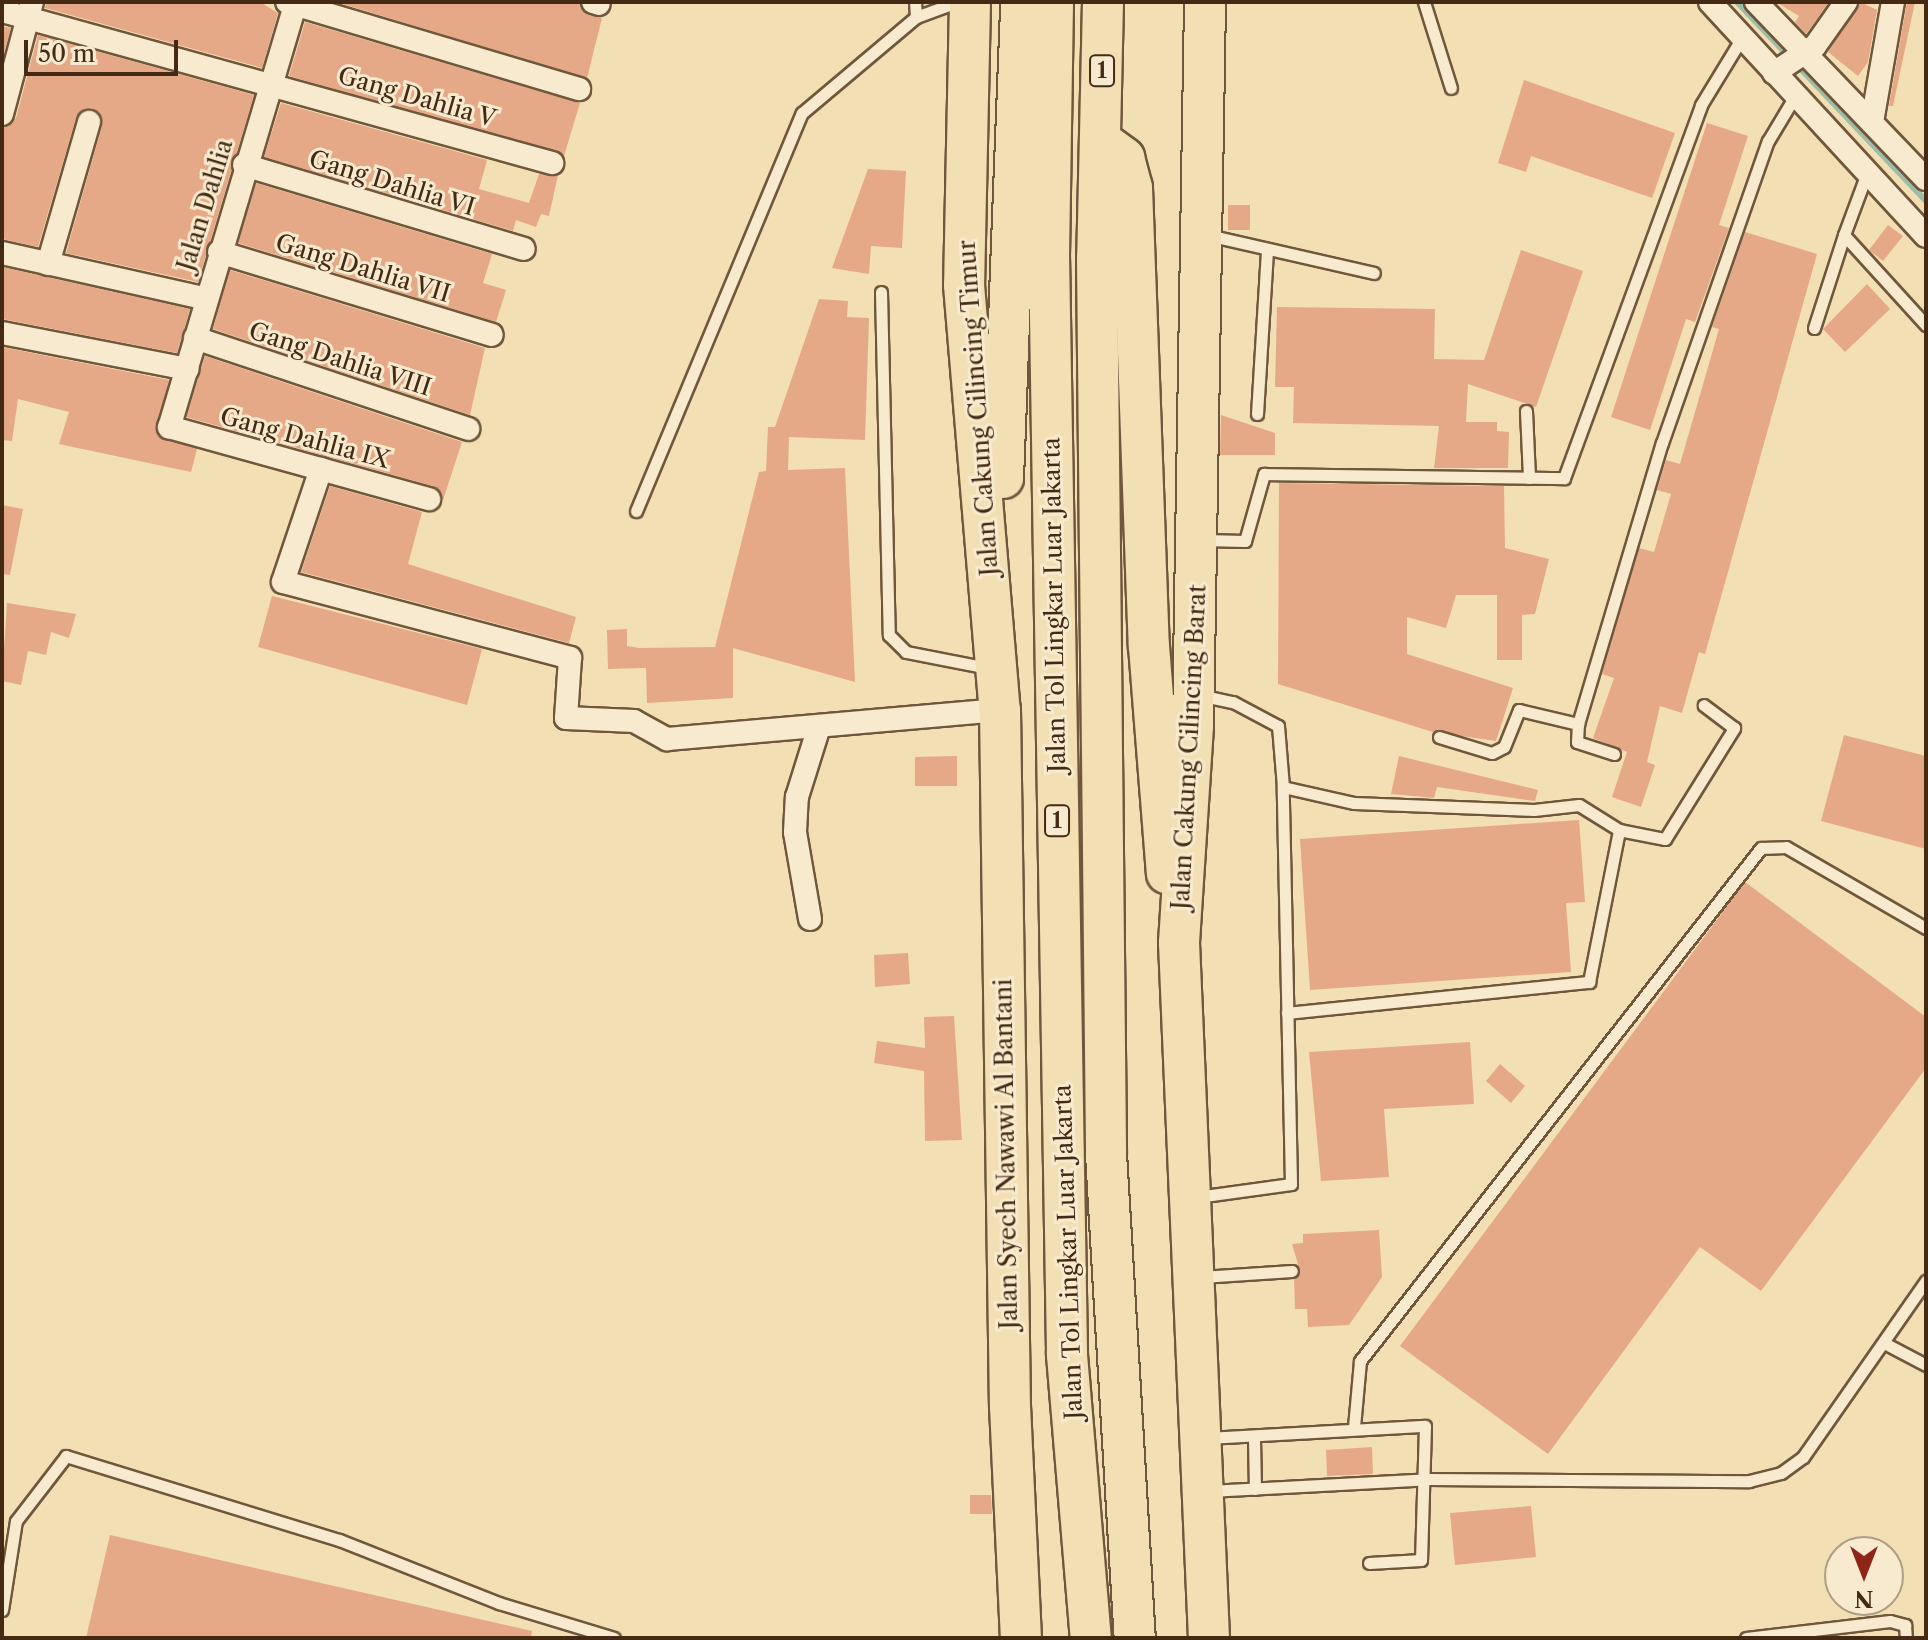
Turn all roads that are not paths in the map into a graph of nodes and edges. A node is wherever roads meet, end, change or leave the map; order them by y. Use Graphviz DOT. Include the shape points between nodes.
graph roads {
  1 [pos="915,2"];
  2 [pos="957,2"];
  3 [pos="970,2"];
  4 [pos="1021,2"];
  5 [pos="1053,2"];
  6 [pos="1103,2"];
  7 [pos="1205,2"];
  8 [pos="1424,2"];
  9 [pos="1710,2"];
  10 [pos="1756,2"];
  11 [pos="1846,2"];
  12 [pos="1893,2"];
  13 [pos="293,3"];
  14 [pos="30,10"];
  15 [pos="2,11"];
  16 [pos="916,17"];
  17 [pos="1743,36"];
  18 [pos="1800,53"];
  19 [pos="1775,71"];
  20 [pos="268,82"];
  21 [pos="1451,88"];
  22 [pos="579,89"];
  23 [pos="1795,96"];
  24 [pos="2,114"];
  25 [pos="89,122"];
  26 [pos="1872,122"];
  27 [pos="1101,141"];
  28 [pos="552,163"];
  29 [pos="244,165"];
  30 [pos="1867,173"];
  31 [pos="1926,179"];
  32 [pos="1202,233"];
  33 [pos="1844,235"];
  34 [pos="1926,236"];
  35 [pos="524,249"];
  36 [pos="219,252"];
  37 [pos="1267,252"];
  38 [pos="2,253"];
  39 [pos="48,264"];
  40 [pos="1374,273"];
  41 [pos="881,292"];
  42 [pos="203,298"];
  43 [pos="1926,325"];
  44 [pos="1814,328"];
  45 [pos="2,333"];
  46 [pos="492,335"];
  47 [pos="195,338"];
  48 [pos="188,369"];
  49 [pos="1526,411"];
  50 [pos="1257,414"];
  51 [pos="169,425"];
  52 [pos="468,429"];
  53 [pos="321,469"];
  54 [pos="1529,478"];
  55 [pos="429,499"];
  56 [pos="636,511"];
  57 [pos="1198,540"];
  58 [pos="998,670"];
  59 [pos="1193,694"];
  60 [pos="1704,705"];
  61 [pos="1000,710"];
  62 [pos="1578,724"];
  63 [pos="818,730"];
  64 [pos="1439,737"];
  65 [pos="1614,754"];
  66 [pos="1283,787"];
  67 [pos="1619,830"];
  68 [pos="810,919"];
  69 [pos="1925,925"];
  70 [pos="1179,943"];
  71 [pos="1287,1013"];
  72 [pos="1208,1196"];
  73 [pos="1292,1271"];
  74 [pos="1196,1277"];
  75 [pos="1926,1281"];
  76 [pos="1884,1343"];
  77 [pos="1926,1365"];
  78 [pos="1354,1427"];
  79 [pos="1204,1438"];
  80 [pos="1254,1438"];
  81 [pos="1428,1479"];
  82 [pos="1255,1489"];
  83 [pos="1206,1491"];
  84 [pos="1369,1563"];
  85 [pos="2,1610"];
  86 [pos="614,1638"];
  87 [pos="1021,1638"];
  88 [pos="1091,1638"];
  89 [pos="1135,1638"];
  90 [pos="1209,1638"];
  91 [pos="1746,1638"];
  92 [pos="1906,1638"];
  1 -- 16 [label="lane"];
  2 -- 16 [label="lane"];
  3 -- 58 [label="highway, Jalan Cakung Cilincing Timur" via="964,285"];
  4 -- 58 [label="highway"];
  5 -- 88 [label="highway, Jalan Tol Lingkar Luar Jakarta / 1" via="1049,255 1067,1355"];
  6 -- 27 [label="highway, Jalan Tol Lingkar Luar Jakarta / 1"];
  7 -- 32 [label="highway, Jalan Cakung Cilincing Barat"];
  8 -- 21 [label="lane"];
  9 -- 17 [label="street"];
  10 -- 18 [label="street"];
  11 -- 18 [label="street"];
  12 -- 26 [label="street"];
  13 -- 20 [label="street, Jalan Dahlia"];
  13 -- 22 [label="street"];
  14 -- 15 [label="street, Gang Dahlia V"];
  14 -- 20 [label="street, Gang Dahlia V" via="147,56"];
  14 -- 24 [label="street"];
  16 -- 56 [label="lane" via="802,113"];
  17 -- 19 [label="street"];
  17 -- 54 [label="lane" via="1701,105 1566,475"];
  18 -- 19 [label="street"];
  18 -- 26 [label="street"];
  19 -- 23 [label="street"];
  20 -- 28 [label="street, Gang Dahlia V"];
  20 -- 29 [label="street, Jalan Dahlia"];
  23 -- 30 [label="street"];
  23 -- 62 [label="lane" via="1768,141 1662,443"];
  25 -- 39 [label="street"];
  26 -- 31 [label="street"];
  27 -- 70 [label="highway" via="1124,158 1132,188 1157,789"];
  27 -- 89 [label="highway, Jalan Tol Lingkar Luar Jakarta / 1" via="1106,1154"];
  29 -- 35 [label="street, Gang Dahlia VI"];
  29 -- 36 [label="street, Jalan Dahlia"];
  30 -- 33 [label="lane"];
  30 -- 34 [label="street"];
  32 -- 37 [label="lane"];
  32 -- 57 [label="highway, Jalan Cakung Cilincing Barat"];
  33 -- 43 [label="lane"];
  33 -- 44 [label="lane"];
  36 -- 42 [label="street, Jalan Dahlia"];
  36 -- 46 [label="street, Gang Dahlia VII"];
  37 -- 40 [label="lane"];
  37 -- 50 [label="lane"];
  38 -- 39 [label="street"];
  39 -- 42 [label="street"];
  41 -- 58 [label="lane" via="889,635 906,652"];
  42 -- 47 [label="street, Jalan Dahlia"];
  45 -- 48 [label="street"];
  47 -- 48 [label="street, Jalan Dahlia"];
  47 -- 52 [label="street, Gang Dahlia VIII"];
  48 -- 51 [label="street, Jalan Dahlia"];
  49 -- 54 [label="lane"];
  51 -- 53 [label="street, Gang Dahlia IX"];
  53 -- 55 [label="street, Gang Dahlia IX"];
  53 -- 63 [label="street" via="283,582 570,658 566,718 634,721 667,739"];
  54 -- 57 [label="lane" via="1264,474 1245,541"];
  57 -- 59 [label="highway, Jalan Cakung Cilincing Barat"];
  58 -- 61 [label="highway, Jalan Syech Nawawi Al Bantani"];
  59 -- 66 [label="lane" via="1233,702 1278,726"];
  59 -- 70 [label="highway, Jalan Cakung Cilincing Barat"];
  60 -- 67 [label="lane" via="1734,728 1668,837"];
  61 -- 63 [label="street" via="886,716"];
  61 -- 87 [label="highway, Jalan Syech Nawawi Al Bantani" via="1010,1406"];
  62 -- 64 [label="lane" via="1519,710 1504,747 1492,753"];
  62 -- 65 [label="lane" via="1577,742"];
  63 -- 68 [label="street" via="797,797 795,832"];
  66 -- 67 [label="lane" via="1354,803 1534,810 1579,805"];
  66 -- 71 [label="lane"];
  67 -- 71 [label="lane" via="1589,982"];
  69 -- 78 [label="lane" via="1786,847 1761,848 1360,1361"];
  70 -- 72 [label="highway, Jalan Cakung Cilincing Barat"];
  71 -- 72 [label="lane" via="1291,1184"];
  72 -- 74 [label="highway, Jalan Cakung Cilincing Barat"];
  73 -- 74 [label="lane"];
  74 -- 79 [label="highway, Jalan Cakung Cilincing Barat"];
  75 -- 76 [label="lane"];
  76 -- 77 [label="lane"];
  76 -- 81 [label="lane" via="1803,1457 1781,1473 1749,1481"];
  78 -- 80 [label="lane"];
  78 -- 81 [label="lane" via="1425,1426"];
  79 -- 80 [label="lane"];
  79 -- 83 [label="highway, Jalan Cakung Cilincing Barat"];
  80 -- 82 [label="lane"];
  81 -- 82 [label="lane"];
  81 -- 84 [label="lane" via="1421,1560"];
  82 -- 83 [label="lane"];
  83 -- 90 [label="highway"];
  85 -- 86 [label="lane" via="16,1521 66,1456 339,1540 499,1603"];
  91 -- 92 [label="lane" via="1890,1621 1905,1625"];
}
